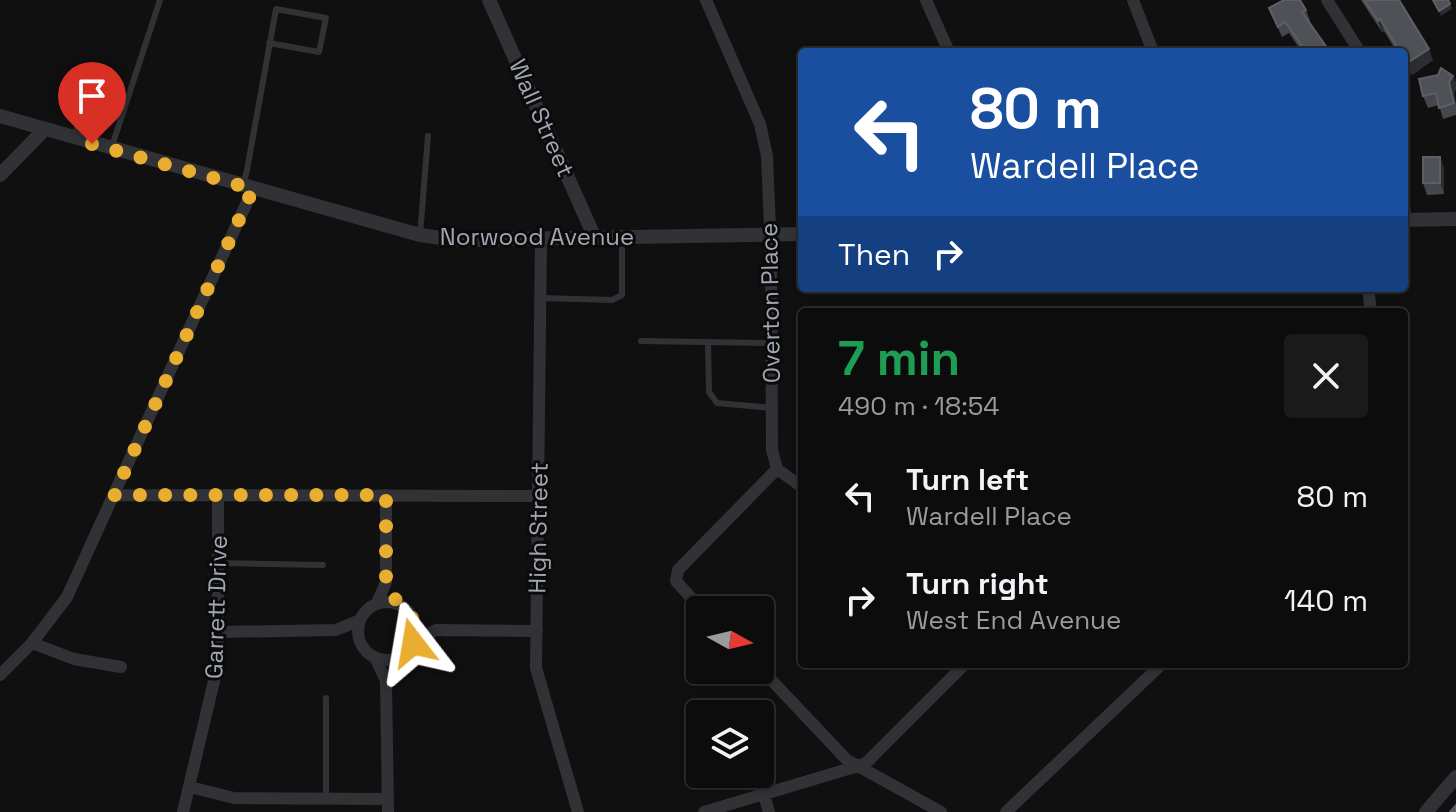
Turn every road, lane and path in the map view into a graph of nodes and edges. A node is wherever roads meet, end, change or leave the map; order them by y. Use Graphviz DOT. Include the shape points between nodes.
graph roads {
  1 [pos="160,0"];
  2 [pos="489,0"];
  3 [pos="706,0"];
  4 [pos="926,0"];
  5 [pos="1133,0"];
  6 [pos="1327,0"];
  7 [pos="269,43"];
  8 [pos="947,48"];
  9 [pos="1151,48"];
  10 [pos="1357,48"];
  11 [pos="0,116"];
  12 [pos="120,117"];
  13 [pos="43,131"];
  14 [pos="428,136"];
  15 [pos="73,139"];
  16 [pos="111,149"];
  17 [pos="0,175"];
  18 [pos="248,187"];
  19 [pos="1408,216"];
  20 [pos="1456,219"];
  21 [pos="770,234"];
  22 [pos="798,234"];
  23 [pos="420,235"];
  24 [pos="594,236"];
  25 [pos="622,236"];
  26 [pos="541,238"];
  27 [pos="541,298"];
  28 [pos="641,341"];
  29 [pos="708,342"];
  30 [pos="772,343"];
  31 [pos="772,408"];
  32 [pos="777,469"];
  33 [pos="798,484"];
  34 [pos="114,495"];
  35 [pos="218,495"];
  36 [pos="386,495"];
  37 [pos="538,496"];
  38 [pos="219,563"];
  39 [pos="323,565"];
  40 [pos="386,582"];
  41 [pos="691,596"];
  42 [pos="377,603"];
  43 [pos="398,604"];
  44 [pos="413,619"];
  45 [pos="360,620"];
  46 [pos="336,630"];
  47 [pos="436,630"];
  48 [pos="537,631"];
  49 [pos="219,632"];
  50 [pos="360,642"];
  51 [pos="32,643"];
  52 [pos="413,643"];
  53 [pos="375,657"];
  54 [pos="398,657"];
  55 [pos="121,667"];
  56 [pos="961,668"];
  57 [pos="1158,668"];
  58 [pos="1,671"];
  59 [pos="386,681"];
  60 [pos="774,683"];
  61 [pos="326,698"];
  62 [pos="858,766"];
  63 [pos="1456,777"];
  64 [pos="190,787"];
  65 [pos="764,795"];
  66 [pos="326,798"];
  67 [pos="388,806"];
  68 [pos="183,812"];
  69 [pos="578,812"];
  70 [pos="704,812"];
  71 [pos="769,812"];
  72 [pos="941,812"];
  73 [pos="1006,812"];
  74 [pos="1426,812"];
  1 -- 12 [label="lane"];
  2 -- 24 [label="street, Wall Street"];
  3 -- 21 [label="street, Overton Place" via="760,124 767,156"];
  4 -- 8 [label="street"];
  5 -- 9 [label="street"];
  6 -- 10 [label="street"];
  7 -- 7 [label="lane" via="276,9 326,18 319,52"];
  7 -- 18 [label="lane"];
  11 -- 13 [label="street, Norwood Avenue"];
  12 -- 15 [label="lane" via="88,115"];
  12 -- 16 [label="lane"];
  13 -- 15 [label="street, Norwood Avenue"];
  13 -- 17 [label="street"];
  14 -- 23 [label="lane"];
  15 -- 16 [label="street, Norwood Avenue"];
  16 -- 18 [label="street, Norwood Avenue"];
  18 -- 23 [label="street, Norwood Avenue"];
  18 -- 34 [label="street"];
  19 -- 20 [label="street"];
  21 -- 22 [label="street, Norwood Avenue"];
  21 -- 25 [label="street, Norwood Avenue"];
  21 -- 30 [label="street, Overton Place"];
  23 -- 26 [label="street, Norwood Avenue" via="456,240"];
  24 -- 25 [label="street, Norwood Avenue"];
  24 -- 26 [label="street, Norwood Avenue"];
  25 -- 27 [label="lane" via="622,295 612,300"];
  26 -- 27 [label="street, High Street"];
  27 -- 37 [label="street, High Street"];
  28 -- 29 [label="lane"];
  29 -- 30 [label="lane"];
  29 -- 31 [label="lane" via="709,392 717,403"];
  30 -- 31 [label="street, Overton Place"];
  31 -- 32 [label="street, Overton Place"];
  32 -- 33 [label="street"];
  32 -- 41 [label="street" via="675,577"];
  34 -- 35 [label="street"];
  34 -- 51 [label="street" via="67,597"];
  35 -- 36 [label="street"];
  35 -- 38 [label="street, Garrett Drive"];
  36 -- 37 [label="street"];
  36 -- 40 [label="street"];
  37 -- 48 [label="street, High Street"];
  38 -- 39 [label="lane"];
  38 -- 49 [label="street, Garrett Drive"];
  40 -- 42 [label="street"];
  40 -- 43 [label="street"];
  42 -- 43 [label="street"];
  42 -- 45 [label="street"];
  43 -- 44 [label="street"];
  44 -- 47 [label="street"];
  44 -- 52 [label="street"];
  45 -- 46 [label="street"];
  45 -- 50 [label="street"];
  46 -- 49 [label="street"];
  46 -- 50 [label="street"];
  47 -- 48 [label="street"];
  47 -- 52 [label="street"];
  48 -- 69 [label="street, High Street" via="536,668"];
  49 -- 64 [label="street, Garrett Drive" via="213,691"];
  50 -- 53 [label="street"];
  51 -- 55 [label="street" via="74,659"];
  51 -- 58 [label="street"];
  52 -- 54 [label="street"];
  53 -- 54 [label="street"];
  53 -- 59 [label="street"];
  54 -- 59 [label="street"];
  56 -- 62 [label="street"];
  57 -- 73 [label="street"];
  59 -- 67 [label="street"];
  60 -- 62 [label="street"];
  61 -- 66 [label="lane"];
  62 -- 65 [label="street"];
  62 -- 72 [label="street"];
  63 -- 74 [label="street"];
  64 -- 66 [label="street" via="224,797"];
  64 -- 68 [label="street, Garrett Drive"];
  65 -- 70 [label="street"];
  65 -- 71 [label="street"];
  66 -- 67 [label="street"];
}
